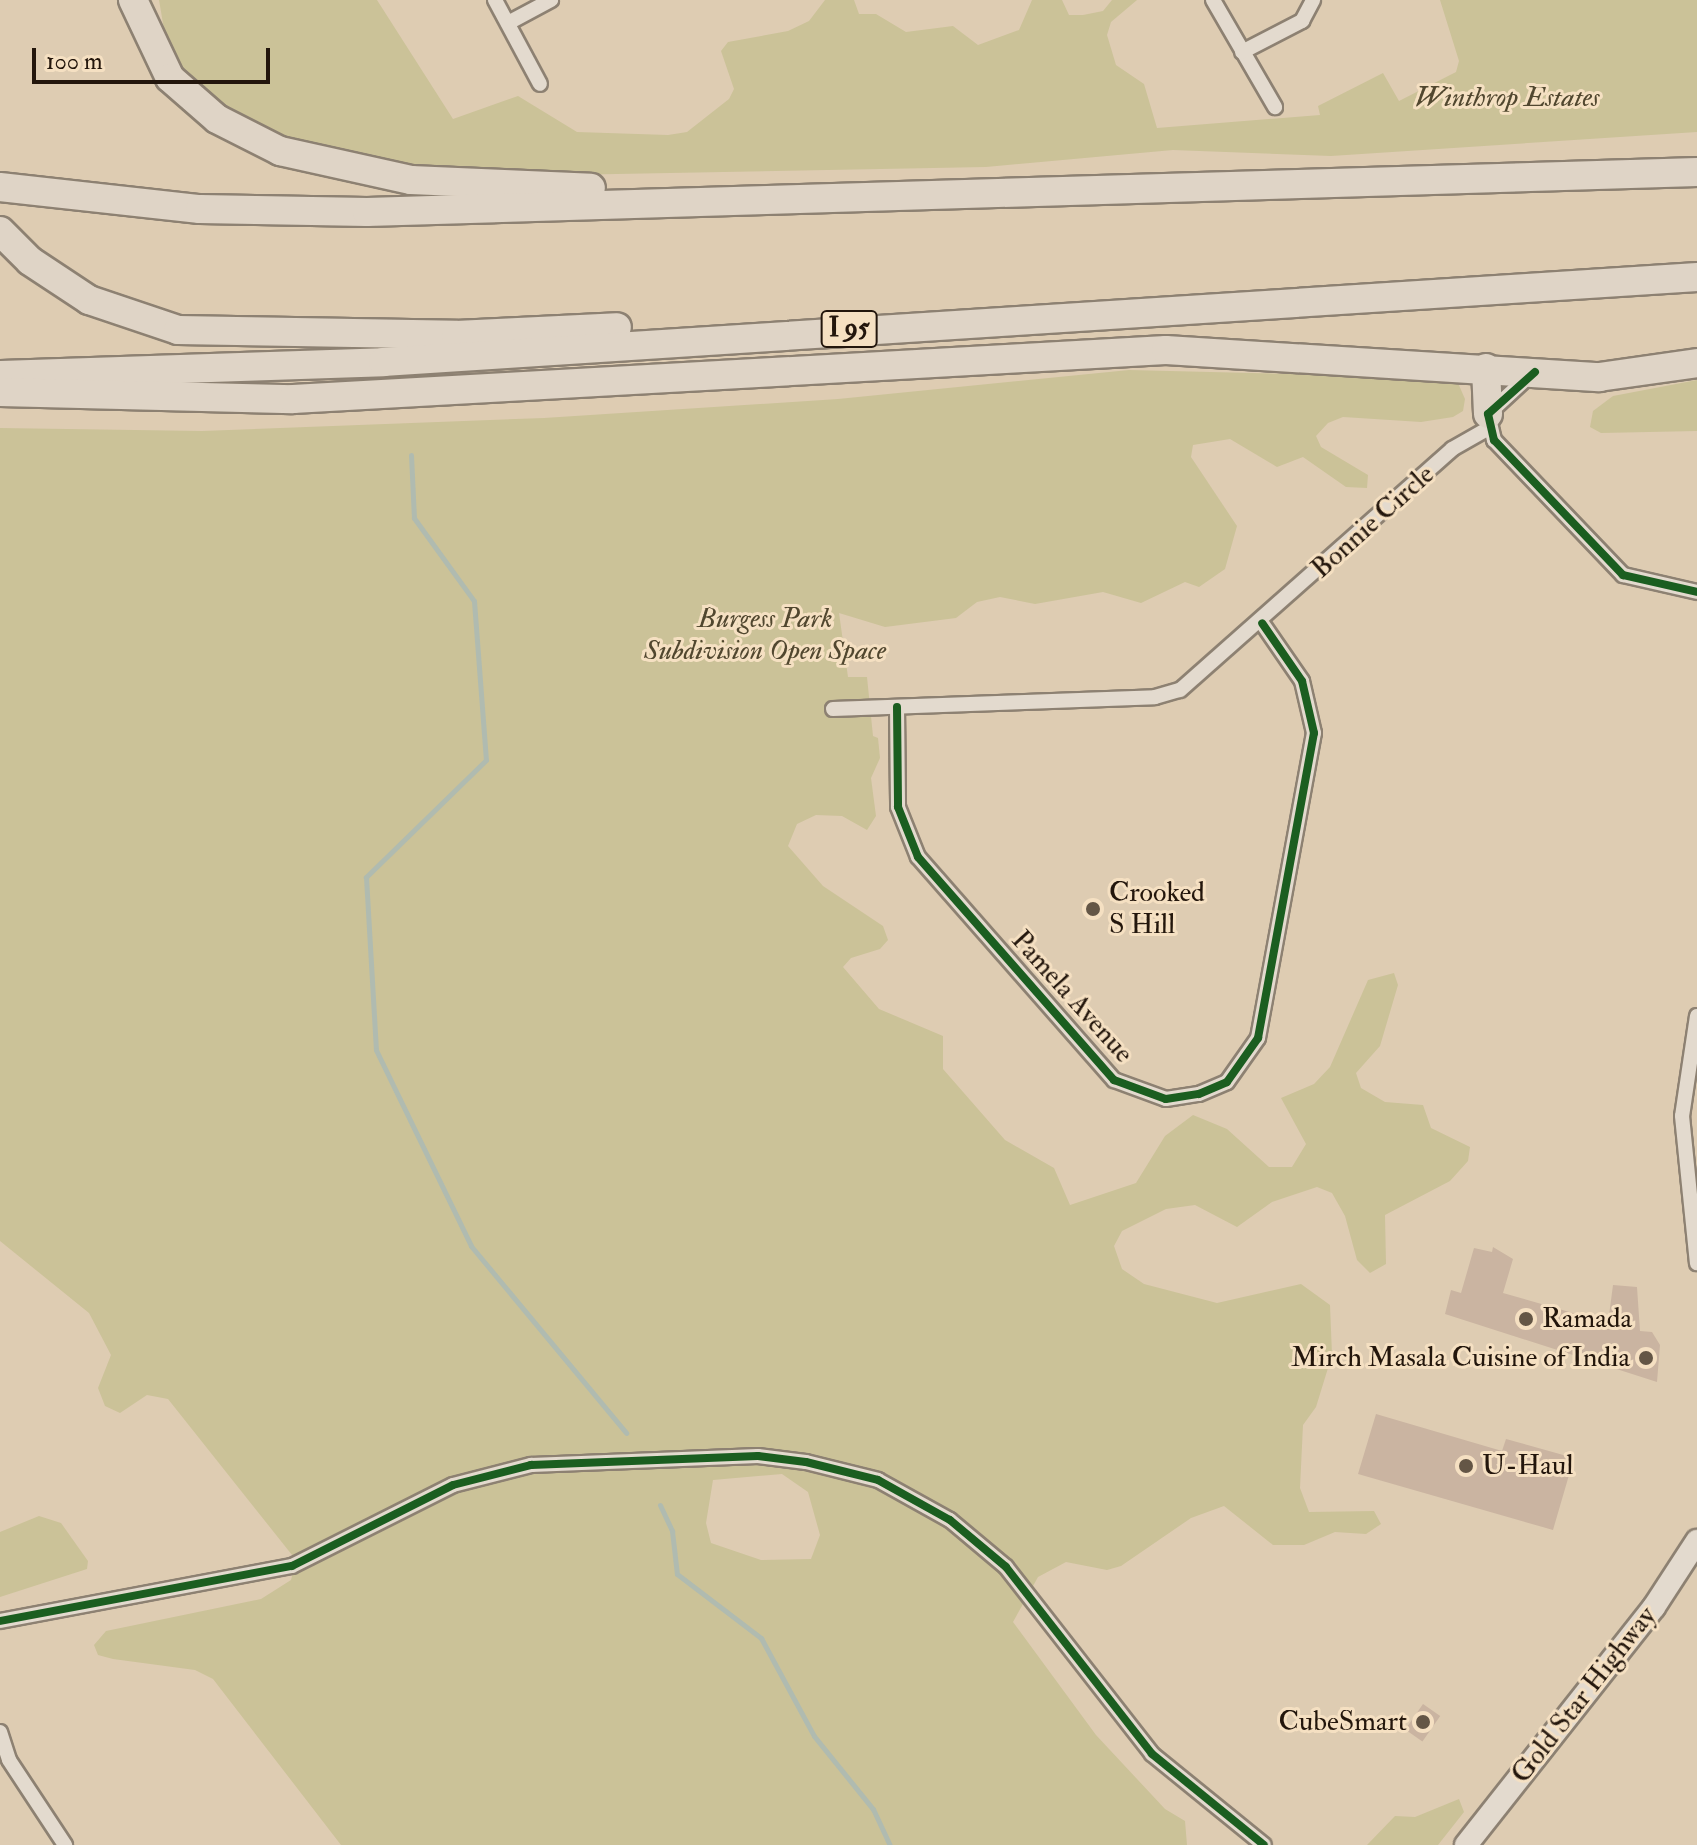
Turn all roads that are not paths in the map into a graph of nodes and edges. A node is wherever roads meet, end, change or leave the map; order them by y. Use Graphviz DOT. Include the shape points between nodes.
graph roads {
  1 [pos="133,0"];
  2 [pos="495,0"];
  3 [pos="551,0"];
  4 [pos="1213,0"];
  5 [pos="1313,0"];
  6 [pos="508,23"];
  7 [pos="1242,52"];
  8 [pos="540,84"];
  9 [pos="1275,107"];
  10 [pos="1697,172"];
  11 [pos="0,187"];
  12 [pos="1064,193"];
  13 [pos="0,231"];
  14 [pos="1697,277"];
  15 [pos="1620,281"];
  16 [pos="1697,363"];
  17 [pos="1486,368"];
  18 [pos="1535,372"];
  19 [pos="0,375"];
  20 [pos="0,392"];
  21 [pos="1488,421"];
  22 [pos="1697,592"];
  23 [pos="1262,623"];
  24 [pos="897,707"];
  25 [pos="833,709"];
  26 [pos="1697,1016"];
  27 [pos="1697,1263"];
  28 [pos="1697,1541"];
  29 [pos="0,1621"];
  30 [pos="0,1732"];
  31 [pos="65,1845"];
  32 [pos="1264,1845"];
  33 [pos="1466,1845"];
  1 -- 12 [label="highway" via="153,52 193,100 247,136 330,166 500,188 836,184"];
  2 -- 6 [label="street"];
  3 -- 6 [label="street"];
  4 -- 7 [label="street"];
  5 -- 7 [label="street" via="1302,21"];
  6 -- 8 [label="street"];
  7 -- 9 [label="street"];
  10 -- 12 [label="highway"];
  11 -- 12 [label="highway" via="200,209 314,212"];
  13 -- 15 [label="highway" via="30,261 89,300 159,326 313,336 527,332 1314,288"];
  14 -- 15 [label="highway, I 95"];
  15 -- 19 [label="highway, I 95" via="383,362"];
  16 -- 18 [label="highway" via="1623,377"];
  17 -- 18 [label="highway"];
  17 -- 20 [label="highway" via="1138,351 293,399"];
  17 -- 21 [label="highway"];
  18 -- 21 [label="street, Bonnie Circle"];
  21 -- 22 [label="street" via="1623,575"];
  21 -- 23 [label="street, Bonnie Circle"];
  23 -- 24 [label="street" via="1200,678 1155,697"];
  23 -- 24 [label="street, Pamela Avenue" via="1302,681 1314,733 1258,1038 1227,1082 1199,1094 1166,1099 1114,1080 918,857 898,807"];
  24 -- 25 [label="street"];
  26 -- 27 [label="street" via="1682,1116"];
  28 -- 33 [label="main road, Gold Star Highway" via="1654,1607"];
  29 -- 32 [label="street" via="292,1566 453,1485 531,1465 758,1456 806,1462 878,1480 950,1520 1006,1567 1152,1754"];
  30 -- 31 [label="street" via="9,1760"];
}
